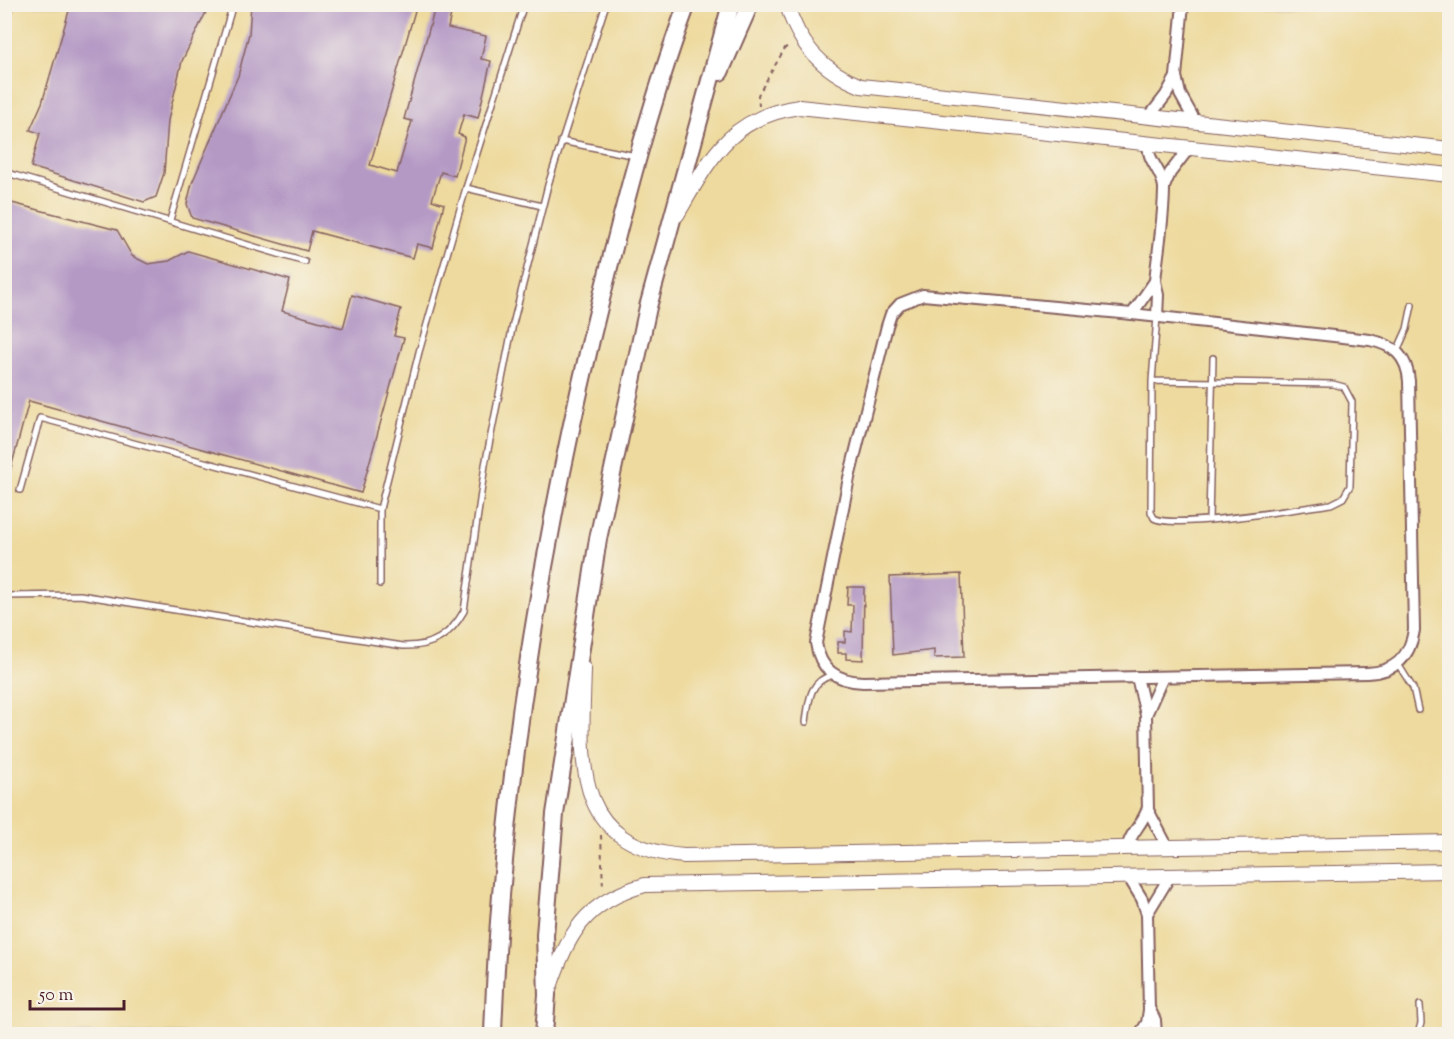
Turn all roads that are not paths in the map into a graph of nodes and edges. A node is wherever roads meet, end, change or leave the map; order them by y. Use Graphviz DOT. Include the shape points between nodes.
graph roads {
  1 [pos="10,4"];
  2 [pos="232,4"];
  3 [pos="524,4"];
  4 [pos="606,4"];
  5 [pos="687,4"];
  6 [pos="731,4"];
  7 [pos="750,4"];
  8 [pos="788,4"];
  9 [pos="1183,4"];
  10 [pos="4,26"];
  11 [pos="1176,76"];
  12 [pos="1149,117"];
  13 [pos="1195,121"];
  14 [pos="696,138"];
  15 [pos="561,141"];
  16 [pos="1149,145"];
  17 [pos="1190,148"];
  18 [pos="1449,149"];
  19 [pos="636,156"];
  20 [pos="4,172"];
  21 [pos="1449,175"];
  22 [pos="1164,187"];
  23 [pos="466,188"];
  24 [pos="542,206"];
  25 [pos="170,220"];
  26 [pos="668,231"];
  27 [pos="305,262"];
  28 [pos="1155,280"];
  29 [pos="1412,305"];
  30 [pos="1132,314"];
  31 [pos="1157,317"];
  32 [pos="1397,351"];
  33 [pos="1213,358"];
  34 [pos="1152,381"];
  35 [pos="1212,382"];
  36 [pos="20,490"];
  37 [pos="380,509"];
  38 [pos="1209,520"];
  39 [pos="381,584"];
  40 [pos="4,596"];
  41 [pos="585,616"];
  42 [pos="1398,664"];
  43 [pos="833,675"];
  44 [pos="1137,677"];
  45 [pos="1164,677"];
  46 [pos="1418,710"];
  47 [pos="1146,715"];
  48 [pos="806,722"];
  49 [pos="1148,810"];
  50 [pos="1449,842"];
  51 [pos="1167,846"];
  52 [pos="1128,848"];
  53 [pos="1449,871"];
  54 [pos="1128,876"];
  55 [pos="1170,876"];
  56 [pos="1147,914"];
  57 [pos="547,995"];
  58 [pos="1420,1005"];
  59 [pos="1149,1010"];
  60 [pos="493,1035"];
  61 [pos="544,1035"];
  62 [pos="1140,1035"];
  63 [pos="1156,1035"];
  64 [pos="1418,1035"];
  1 -- 10 [label="lane"];
  2 -- 25 [label="lane"];
  3 -- 23 [label="lane"];
  4 -- 15 [label="lane"];
  5 -- 19 [label="main road"];
  6 -- 14 [label="main road"];
  7 -- 14 [label="main road"];
  8 -- 12 [label="street" via="801,39 827,69 861,86"];
  9 -- 11 [label="street"];
  11 -- 12 [label="street"];
  11 -- 13 [label="street" via="1180,94"];
  12 -- 13 [label="street"];
  13 -- 18 [label="street"];
  14 -- 26 [label="main road"];
  15 -- 19 [label="lane"];
  15 -- 24 [label="lane"];
  16 -- 17 [label="street"];
  16 -- 22 [label="street" via="1149,154"];
  16 -- 26 [label="street" via="799,107 759,116 742,126 713,154"];
  17 -- 21 [label="street"];
  17 -- 22 [label="street"];
  19 -- 60 [label="main road" via="567,444 526,662 502,872"];
  20 -- 25 [label="lane"];
  22 -- 28 [label="street"];
  23 -- 24 [label="lane"];
  23 -- 37 [label="lane"];
  24 -- 40 [label="lane" via="498,394 464,611 446,635 418,647 403,646 80,595"];
  25 -- 27 [label="lane"];
  26 -- 41 [label="main road" via="620,428"];
  28 -- 30 [label="street"];
  28 -- 31 [label="street"];
  29 -- 32 [label="lane"];
  30 -- 31 [label="street"];
  30 -- 43 [label="street" via="923,294 910,298 891,314 849,478 818,631 818,655"];
  31 -- 32 [label="street" via="1370,340"];
  31 -- 34 [label="lane"];
  32 -- 42 [label="street" via="1408,370 1409,381 1414,630 1410,649"];
  33 -- 35 [label="lane"];
  34 -- 35 [label="lane"];
  34 -- 38 [label="lane" via="1152,515 1164,522"];
  35 -- 38 [label="lane"];
  35 -- 38 [label="lane" via="1344,387 1352,402 1351,479 1348,493 1337,502"];
  36 -- 37 [label="lane" via="40,418"];
  37 -- 39 [label="lane"];
  41 -- 52 [label="street" via="583,768 588,789 610,825 644,849 684,856"];
  41 -- 57 [label="main road" via="554,824 545,935"];
  42 -- 45 [label="street" via="1378,673"];
  42 -- 46 [label="lane" via="1413,688"];
  43 -- 44 [label="street" via="863,682"];
  43 -- 48 [label="lane" via="824,677 812,689"];
  44 -- 45 [label="street"];
  44 -- 47 [label="street"];
  45 -- 47 [label="street"];
  47 -- 49 [label="street"];
  49 -- 51 [label="street"];
  49 -- 52 [label="street"];
  50 -- 51 [label="street"];
  51 -- 52 [label="street"];
  53 -- 55 [label="street"];
  54 -- 55 [label="street"];
  54 -- 56 [label="street"];
  54 -- 57 [label="street" via="664,884 626,890 593,909 568,938"];
  55 -- 56 [label="street"];
  56 -- 59 [label="street"];
  57 -- 61 [label="main road"];
  58 -- 64 [label="lane"];
  59 -- 62 [label="street"];
  59 -- 63 [label="street" via="1155,1020"];
}
